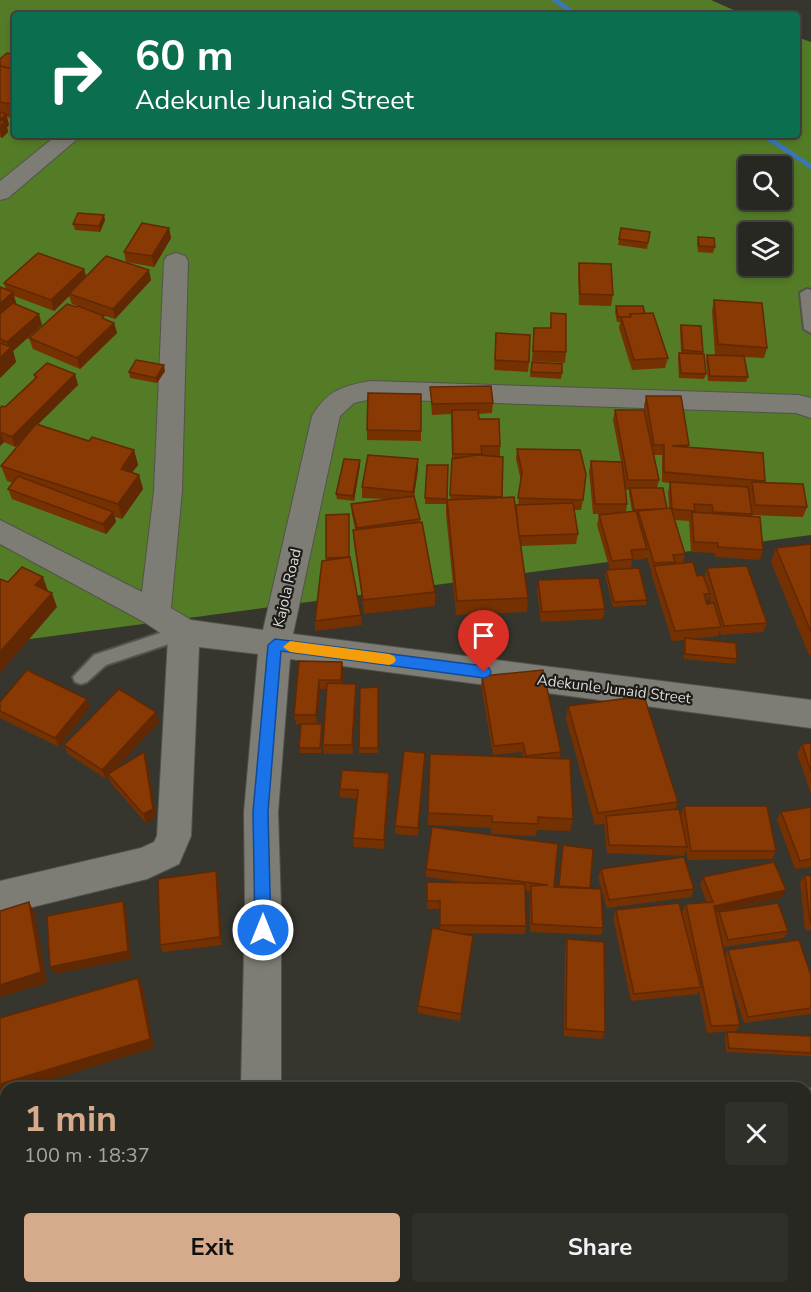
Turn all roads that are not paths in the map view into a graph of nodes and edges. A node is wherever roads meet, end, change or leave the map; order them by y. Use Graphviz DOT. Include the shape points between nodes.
graph roads {
  1 [pos="67,138"];
  2 [pos="0,194"];
  3 [pos="176,261"];
  4 [pos="807,293"];
  5 [pos="811,329"];
  6 [pos="805,407"];
  7 [pos="0,531"];
  8 [pos="155,613"];
  9 [pos="184,632"];
  10 [pos="275,645"];
  11 [pos="81,678"];
  12 [pos="811,714"];
  13 [pos="0,898"];
  14 [pos="261,1082"];
  1 -- 2 [label="street"];
  3 -- 8 [label="street" via="168,491"];
  4 -- 5 [label="lane"];
  6 -- 10 [label="street, Kajola Road" via="371,390 348,394 334,402 326,416"];
  7 -- 8 [label="street"];
  8 -- 9 [label="street"];
  9 -- 10 [label="street, Adekunle Junaid Street"];
  9 -- 11 [label="lane" via="100,660"];
  9 -- 13 [label="street" via="174,836 167,854 147,863"];
  10 -- 12 [label="street, Adekunle Junaid Street"];
  10 -- 14 [label="street, Kajola Road" via="261,812"];
}
